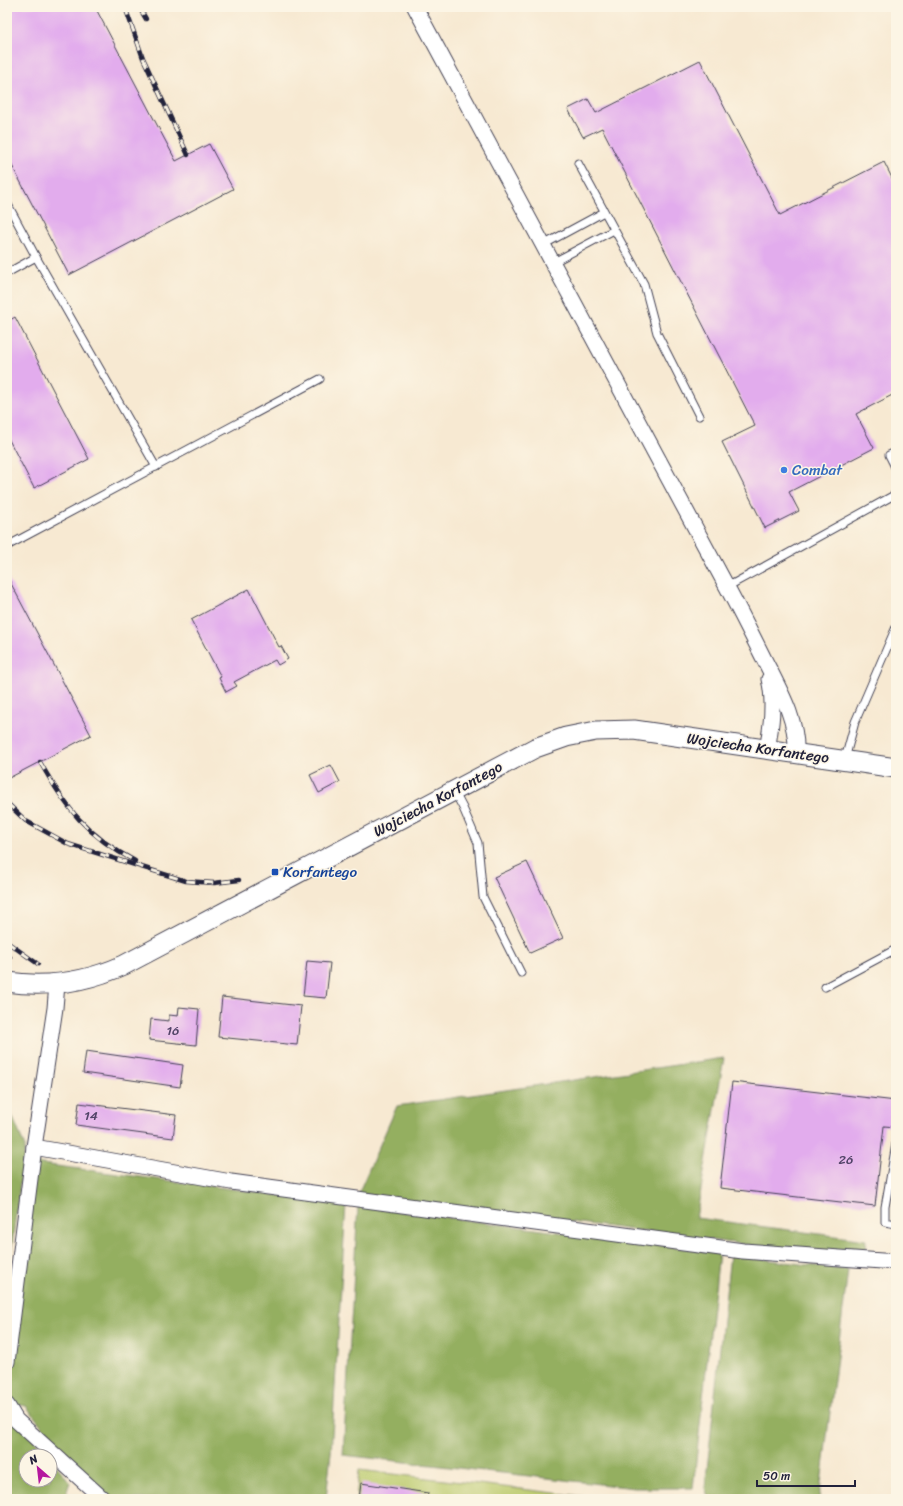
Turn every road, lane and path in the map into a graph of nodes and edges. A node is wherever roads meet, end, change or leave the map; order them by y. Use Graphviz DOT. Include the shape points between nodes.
graph roads {
  1 [pos="415,7"];
  2 [pos="578,163"];
  3 [pos="7,203"];
  4 [pos="604,212"];
  5 [pos="614,230"];
  6 [pos="543,245"];
  7 [pos="36,257"];
  8 [pos="552,263"];
  9 [pos="7,273"];
  10 [pos="320,379"];
  11 [pos="699,416"];
  12 [pos="896,452"];
  13 [pos="156,467"];
  14 [pos="896,469"];
  15 [pos="896,494"];
  16 [pos="7,546"];
  17 [pos="727,587"];
  18 [pos="896,627"];
  19 [pos="764,661"];
  20 [pos="767,750"];
  21 [pos="796,754"];
  22 [pos="844,761"];
  23 [pos="896,768"];
  24 [pos="454,791"];
  25 [pos="896,949"];
  26 [pos="521,973"];
  27 [pos="7,982"];
  28 [pos="57,984"];
  29 [pos="824,987"];
  30 [pos="896,1144"];
  31 [pos="34,1147"];
  32 [pos="896,1224"];
  33 [pos="896,1262"];
  34 [pos="7,1362"];
  35 [pos="7,1405"];
  36 [pos="103,1499"];
  1 -- 6 [label="street"];
  2 -- 4 [label="lane"];
  3 -- 7 [label="lane"];
  4 -- 5 [label="lane"];
  4 -- 6 [label="lane"];
  5 -- 8 [label="lane"];
  5 -- 11 [label="lane" via="644,284 657,334"];
  6 -- 8 [label="street"];
  7 -- 9 [label="lane"];
  7 -- 13 [label="lane"];
  8 -- 17 [label="street"];
  10 -- 13 [label="lane"];
  12 -- 14 [label="lane" via="889,455"];
  13 -- 16 [label="lane"];
  15 -- 17 [label="lane"];
  17 -- 19 [label="street"];
  18 -- 22 [label="lane" via="855,722"];
  19 -- 20 [label="street" via="772,690 772,717"];
  19 -- 21 [label="street" via="777,684 792,722 797,744"];
  20 -- 21 [label="street, Wojciecha Korfantego"];
  20 -- 24 [label="street, Wojciecha Korfantego" via="634,730 596,731 566,737 535,748"];
  21 -- 22 [label="street, Wojciecha Korfantego"];
  22 -- 23 [label="street, Wojciecha Korfantego"];
  24 -- 26 [label="lane" via="478,843 483,898"];
  24 -- 28 [label="street, Wojciecha Korfantego" via="124,966 105,974"];
  25 -- 29 [label="lane"];
  27 -- 28 [label="street, Wojciecha Korfantego"];
  28 -- 31 [label="street"];
  30 -- 32 [label="lane" via="885,1222"];
  31 -- 33 [label="street" via="239,1183 743,1251"];
  31 -- 34 [label="street"];
  35 -- 36 [label="street" via="16,1420"];
}
